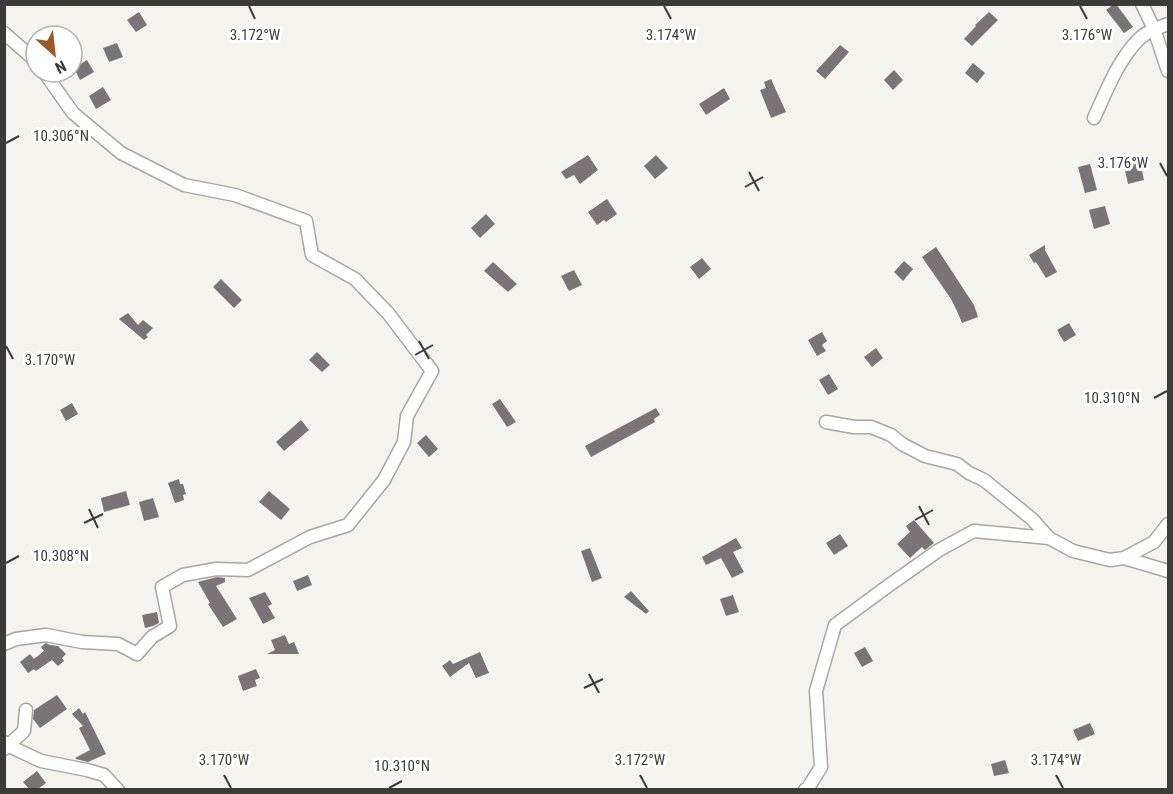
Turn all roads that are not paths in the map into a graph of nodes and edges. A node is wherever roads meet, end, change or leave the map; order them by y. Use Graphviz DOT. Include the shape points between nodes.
graph roads {
  1 [pos="1142,4"];
  2 [pos="1168,24"];
  3 [pos="1154,29"];
  4 [pos="4,33"];
  5 [pos="24,51"];
  6 [pos="1168,71"];
  7 [pos="52,84"];
  8 [pos="1094,118"];
  9 [pos="826,422"];
  10 [pos="1168,524"];
  11 [pos="1049,538"];
  12 [pos="1124,558"];
  13 [pos="1168,571"];
  14 [pos="4,644"];
  15 [pos="26,710"];
  16 [pos="6,746"];
  17 [pos="118,789"];
  18 [pos="805,789"];
  1 -- 3 [label="street"];
  2 -- 3 [label="street"];
  3 -- 6 [label="street"];
  3 -- 8 [label="street" via="1139,39 1116,69"];
  4 -- 5 [label="street"];
  7 -- 14 [label="street" via="73,113 121,153 184,185 235,195 306,221 312,255 356,279 388,313 432,371 407,416 404,442 384,480 348,525 310,537 248,570 216,568 183,575 162,587 170,626 152,637 137,654 118,644 46,635"];
  9 -- 11 [label="street" via="871,427 925,456 957,464 984,480"];
  10 -- 12 [label="street" via="1154,542"];
  11 -- 12 [label="street" via="1073,551 1110,560"];
  11 -- 18 [label="street" via="974,531 939,550 835,626 816,691 821,767"];
  12 -- 13 [label="street"];
  15 -- 16 [label="street" via="24,731"];
  16 -- 17 [label="street" via="41,761 104,775"];
}
